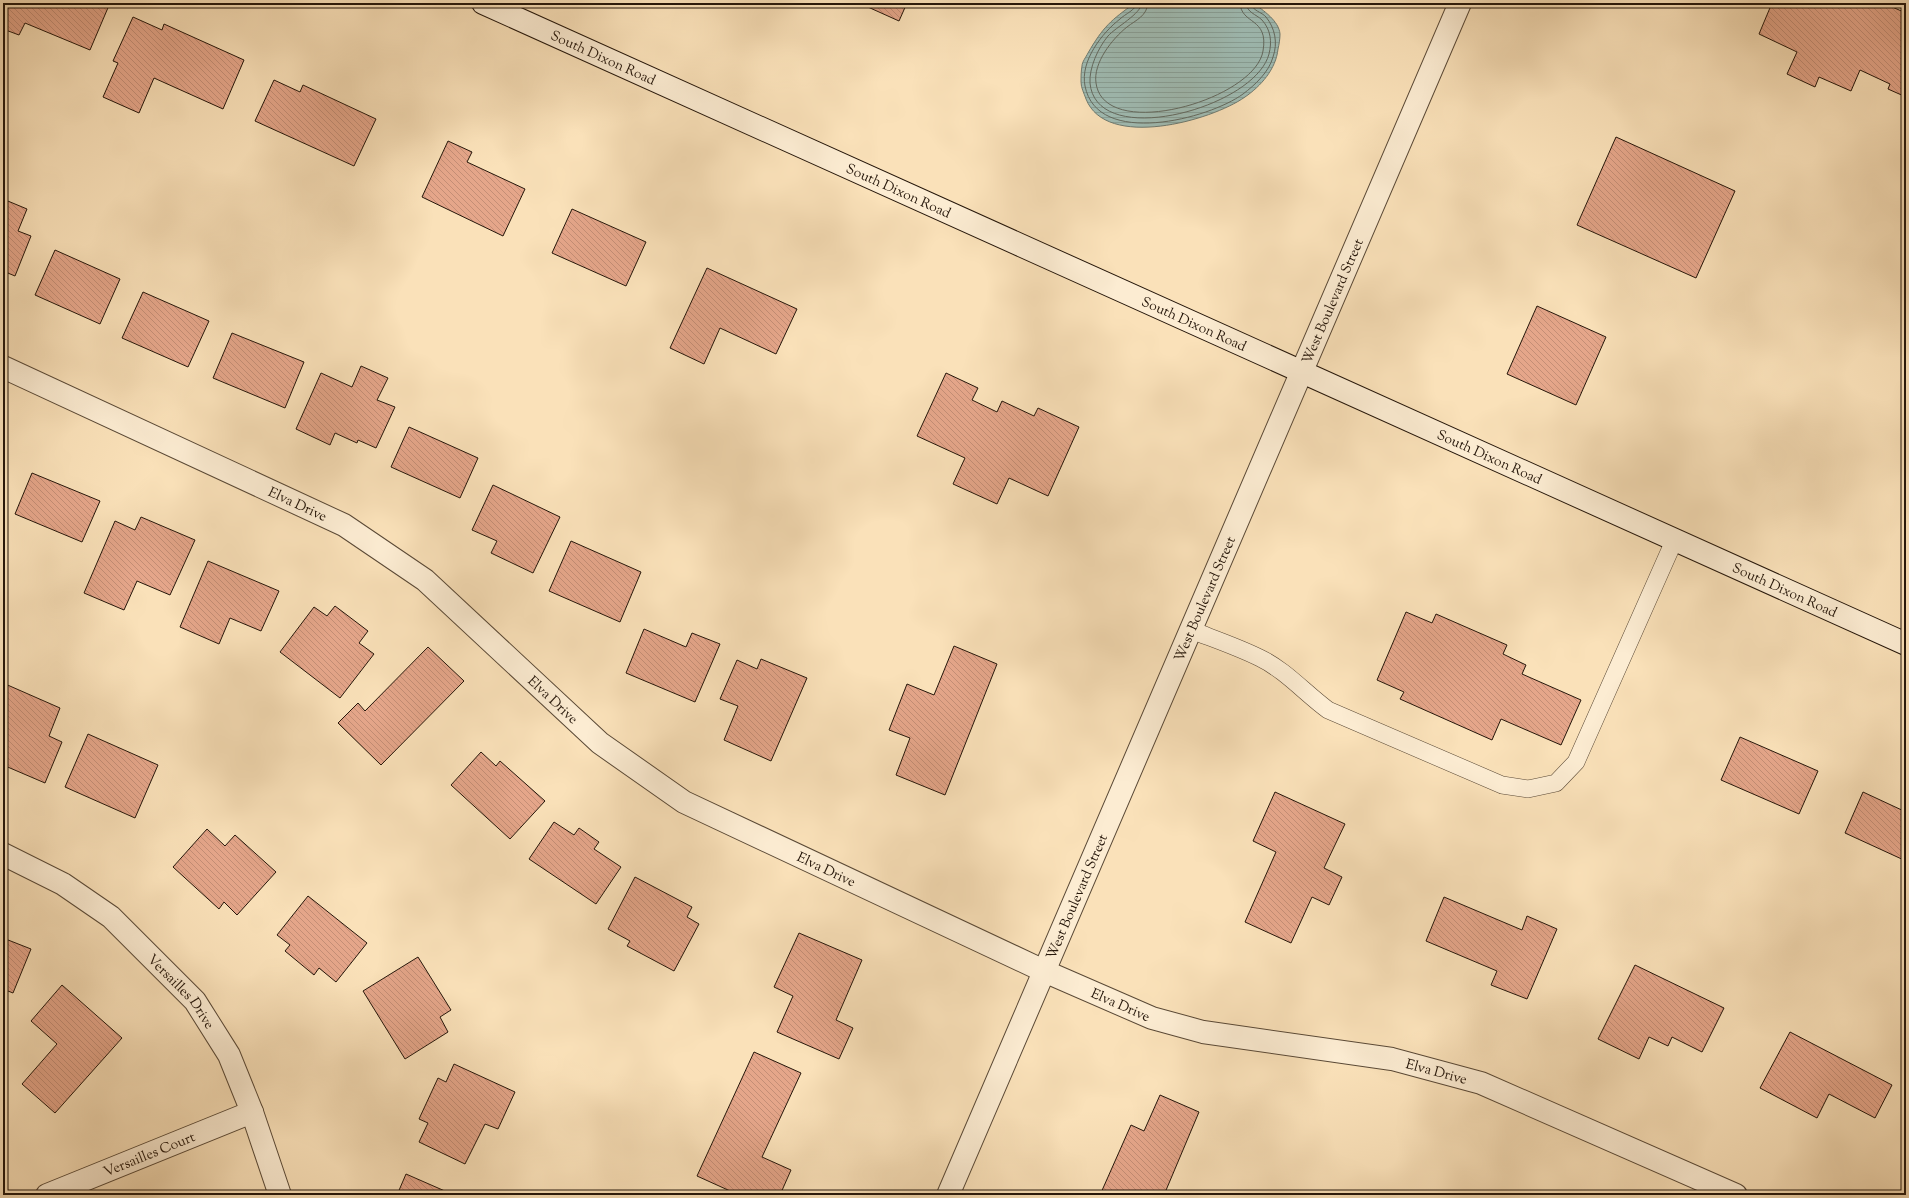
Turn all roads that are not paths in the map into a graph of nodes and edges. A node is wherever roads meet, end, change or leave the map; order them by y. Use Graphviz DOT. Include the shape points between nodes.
graph roads {
  1 [pos="483,3"];
  2 [pos="1460,3"];
  3 [pos="3,367"];
  4 [pos="1302,374"];
  5 [pos="1674,540"];
  6 [pos="1191,630"];
  7 [pos="1906,644"];
  8 [pos="3,854"];
  9 [pos="1044,971"];
  10 [pos="252,1112"];
  11 [pos="47,1195"];
  12 [pos="280,1195"];
  13 [pos="948,1195"];
  14 [pos="1736,1195"];
  1 -- 4 [label="street, South Dixon Road"];
  2 -- 4 [label="street, West Boulevard Street"];
  3 -- 9 [label="street, Elva Drive" via="344,525 425,580 600,743 684,802"];
  4 -- 5 [label="street, South Dixon Road"];
  4 -- 6 [label="street, West Boulevard Street"];
  5 -- 6 [label="lane" via="1576,762 1556,783 1528,789 1502,785 1328,710 1285,674 1260,658"];
  5 -- 7 [label="street, South Dixon Road"];
  6 -- 9 [label="street, West Boulevard Street"];
  8 -- 10 [label="street, Versailles Drive" via="64,884 111,917 195,1001 229,1056"];
  9 -- 13 [label="street, West Boulevard Street"];
  9 -- 14 [label="street, Elva Drive" via="1152,1018 1203,1032 1392,1059 1481,1082"];
  10 -- 11 [label="street, Versailles Court"];
  10 -- 12 [label="street, Versailles Drive"];
}
